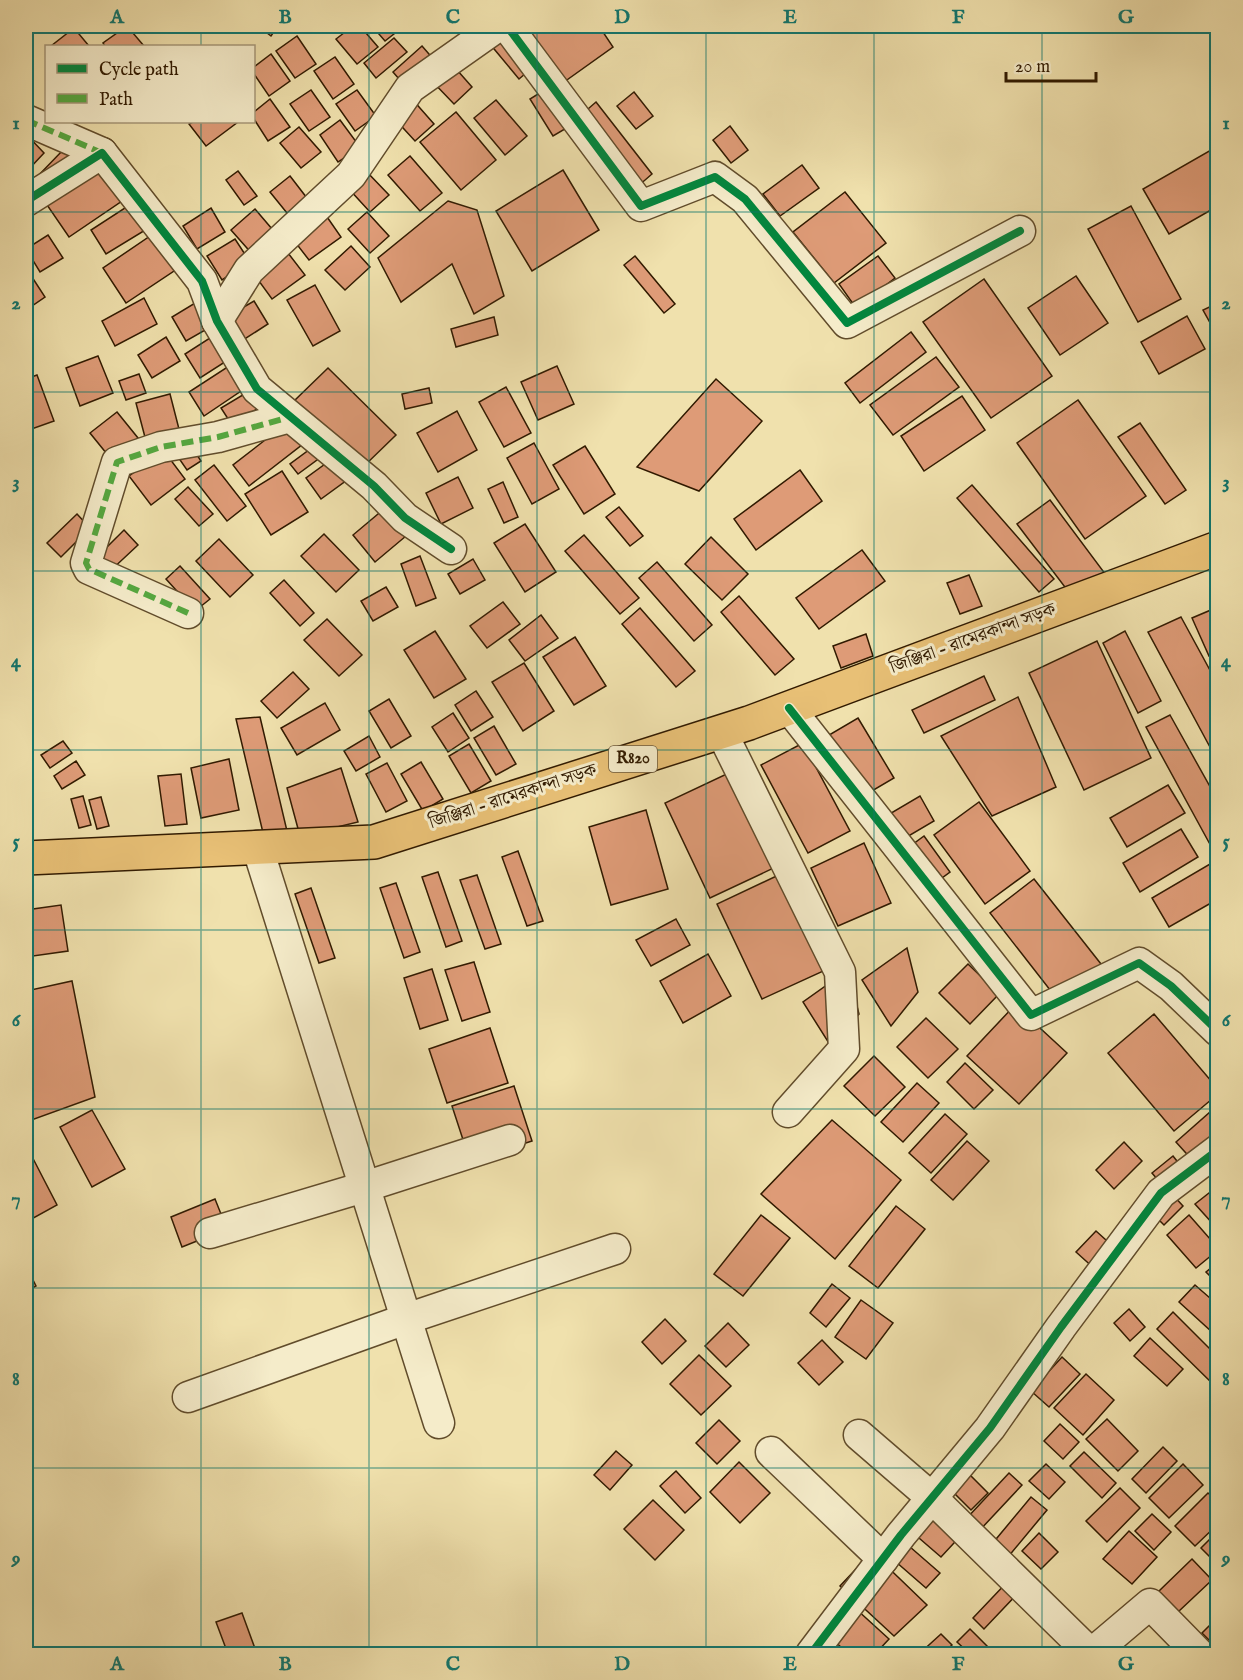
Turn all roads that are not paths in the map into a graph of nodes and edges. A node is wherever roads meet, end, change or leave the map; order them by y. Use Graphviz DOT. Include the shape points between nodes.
graph roads {
  1 [pos="498,26"];
  2 [pos="507,26"];
  3 [pos="26,120"];
  4 [pos="102,153"];
  5 [pos="26,201"];
  6 [pos="1020,231"];
  7 [pos="217,321"];
  8 [pos="290,417"];
  9 [pos="1218,548"];
  10 [pos="451,549"];
  11 [pos="188,613"];
  12 [pos="789,708"];
  13 [pos="721,731"];
  14 [pos="257,846"];
  15 [pos="26,858"];
  16 [pos="1218,1031"];
  17 [pos="788,1112"];
  18 [pos="510,1140"];
  19 [pos="1218,1150"];
  20 [pos="364,1187"];
  21 [pos="210,1233"];
  22 [pos="615,1249"];
  23 [pos="406,1319"];
  24 [pos="188,1397"];
  25 [pos="439,1423"];
  26 [pos="859,1435"];
  27 [pos="771,1452"];
  28 [pos="932,1498"];
  29 [pos="883,1559"];
  30 [pos="811,1654"];
  31 [pos="1091,1654"];
  32 [pos="1200,1654"];
  1 -- 7 [label="street" via="410,88 351,175 249,270"];
  2 -- 6 [label="street" via="641,206 715,177 745,199 847,323"];
  3 -- 4 [label="street"];
  4 -- 5 [label="street"];
  4 -- 7 [label="street" via="202,281"];
  7 -- 8 [label="street" via="257,389"];
  8 -- 10 [label="street" via="374,486 405,518"];
  8 -- 11 [label="street" via="218,437 161,447 117,462 86,563 89,569"];
  9 -- 12 [label="main road, জিঞ্জিরা - রামেরকান্দা সড়ক / R820"];
  12 -- 13 [label="main road, জিঞ্জিরা - রামেরকান্দা সড়ক / R820"];
  12 -- 16 [label="street" via="1031,1015 1139,963"];
  13 -- 14 [label="main road, জিঞ্জিরা - রামেরকান্দা সড়ক / R820" via="374,842"];
  13 -- 17 [label="street" via="840,972 844,1049"];
  14 -- 15 [label="main road, জিঞ্জিরা - রামেরকান্দা সড়ক / R820"];
  14 -- 20 [label="street"];
  18 -- 20 [label="street"];
  19 -- 28 [label="street" via="1161,1193 990,1428"];
  20 -- 21 [label="street"];
  20 -- 23 [label="street"];
  22 -- 23 [label="street"];
  23 -- 24 [label="street"];
  23 -- 25 [label="street"];
  26 -- 28 [label="street"];
  27 -- 29 [label="street"];
  28 -- 29 [label="street"];
  28 -- 31 [label="street"];
  29 -- 30 [label="street"];
  31 -- 32 [label="street" via="1150,1604"];
}
